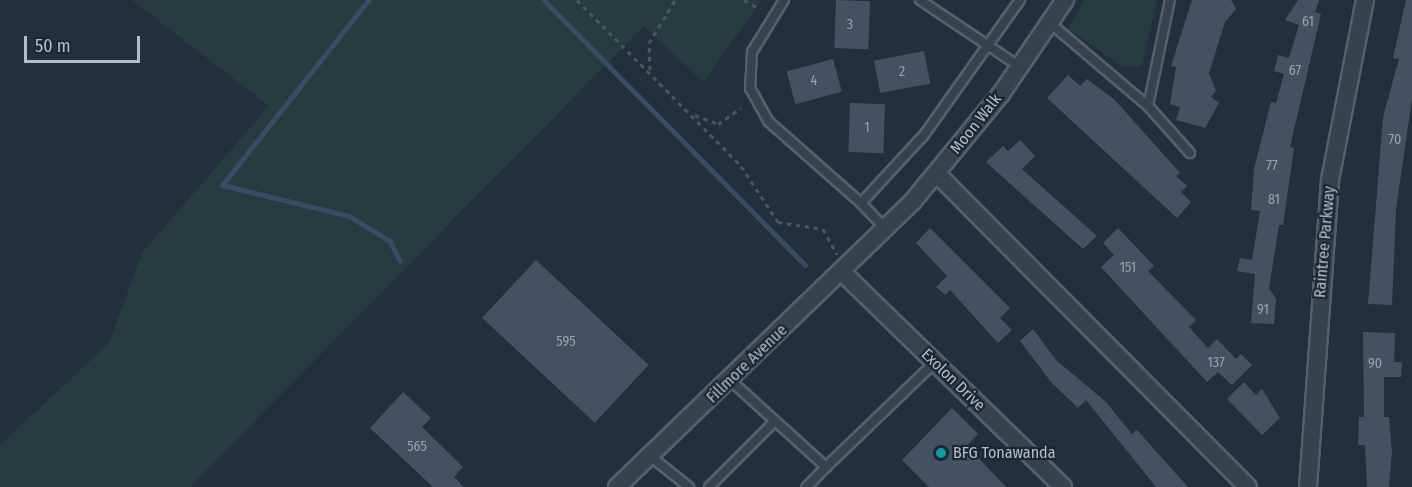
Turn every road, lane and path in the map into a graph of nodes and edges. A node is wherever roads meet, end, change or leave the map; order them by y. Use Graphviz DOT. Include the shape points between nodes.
graph roads {
  1 [pos="577,0"];
  2 [pos="675,0"];
  3 [pos="744,0"];
  4 [pos="784,0"];
  5 [pos="920,0"];
  6 [pos="1020,0"];
  7 [pos="1065,0"];
  8 [pos="1170,0"];
  9 [pos="1365,0"];
  10 [pos="760,9"];
  11 [pos="1050,23"];
  12 [pos="988,51"];
  13 [pos="1020,67"];
  14 [pos="650,72"];
  15 [pos="1148,106"];
  16 [pos="741,108"];
  17 [pos="693,113"];
  18 [pos="1190,153"];
  19 [pos="937,174"];
  20 [pos="861,203"];
  21 [pos="881,234"];
  22 [pos="843,273"];
  23 [pos="935,362"];
  24 [pos="730,380"];
  25 [pos="775,421"];
  26 [pos="650,456"];
  27 [pos="826,467"];
  28 [pos="617,487"];
  29 [pos="689,487"];
  30 [pos="709,487"];
  31 [pos="807,487"];
  32 [pos="1063,487"];
  33 [pos="1248,487"];
  34 [pos="1308,487"];
  1 -- 14 [label="path"];
  2 -- 14 [label="path" via="649,42"];
  3 -- 10 [label="path"];
  4 -- 20 [label="lane" via="752,52 750,88 768,121"];
  5 -- 12 [label="lane"];
  6 -- 12 [label="lane"];
  7 -- 11 [label="street, Moon Walk"];
  8 -- 15 [label="lane"];
  9 -- 34 [label="street, Raintree Parkway" via="1330,180"];
  11 -- 13 [label="street, Moon Walk"];
  11 -- 15 [label="lane"];
  12 -- 13 [label="lane"];
  12 -- 20 [label="lane" via="924,135"];
  13 -- 19 [label="street, Moon Walk"];
  14 -- 17 [label="path"];
  15 -- 18 [label="lane"];
  16 -- 17 [label="path" via="718,124"];
  17 -- 22 [label="path" via="741,166 778,222 823,229"];
  19 -- 21 [label="street, Moon Walk"];
  19 -- 33 [label="street"];
  20 -- 21 [label="lane"];
  21 -- 22 [label="street, Fillmore Avenue"];
  22 -- 23 [label="street, Exolon Drive"];
  22 -- 24 [label="street, Fillmore Avenue"];
  23 -- 27 [label="lane"];
  23 -- 32 [label="street, Exolon Drive"];
  24 -- 25 [label="lane"];
  24 -- 26 [label="street, Fillmore Avenue"];
  25 -- 27 [label="lane"];
  25 -- 30 [label="lane"];
  26 -- 28 [label="street, Fillmore Avenue"];
  26 -- 29 [label="lane"];
  27 -- 31 [label="lane"];
}
